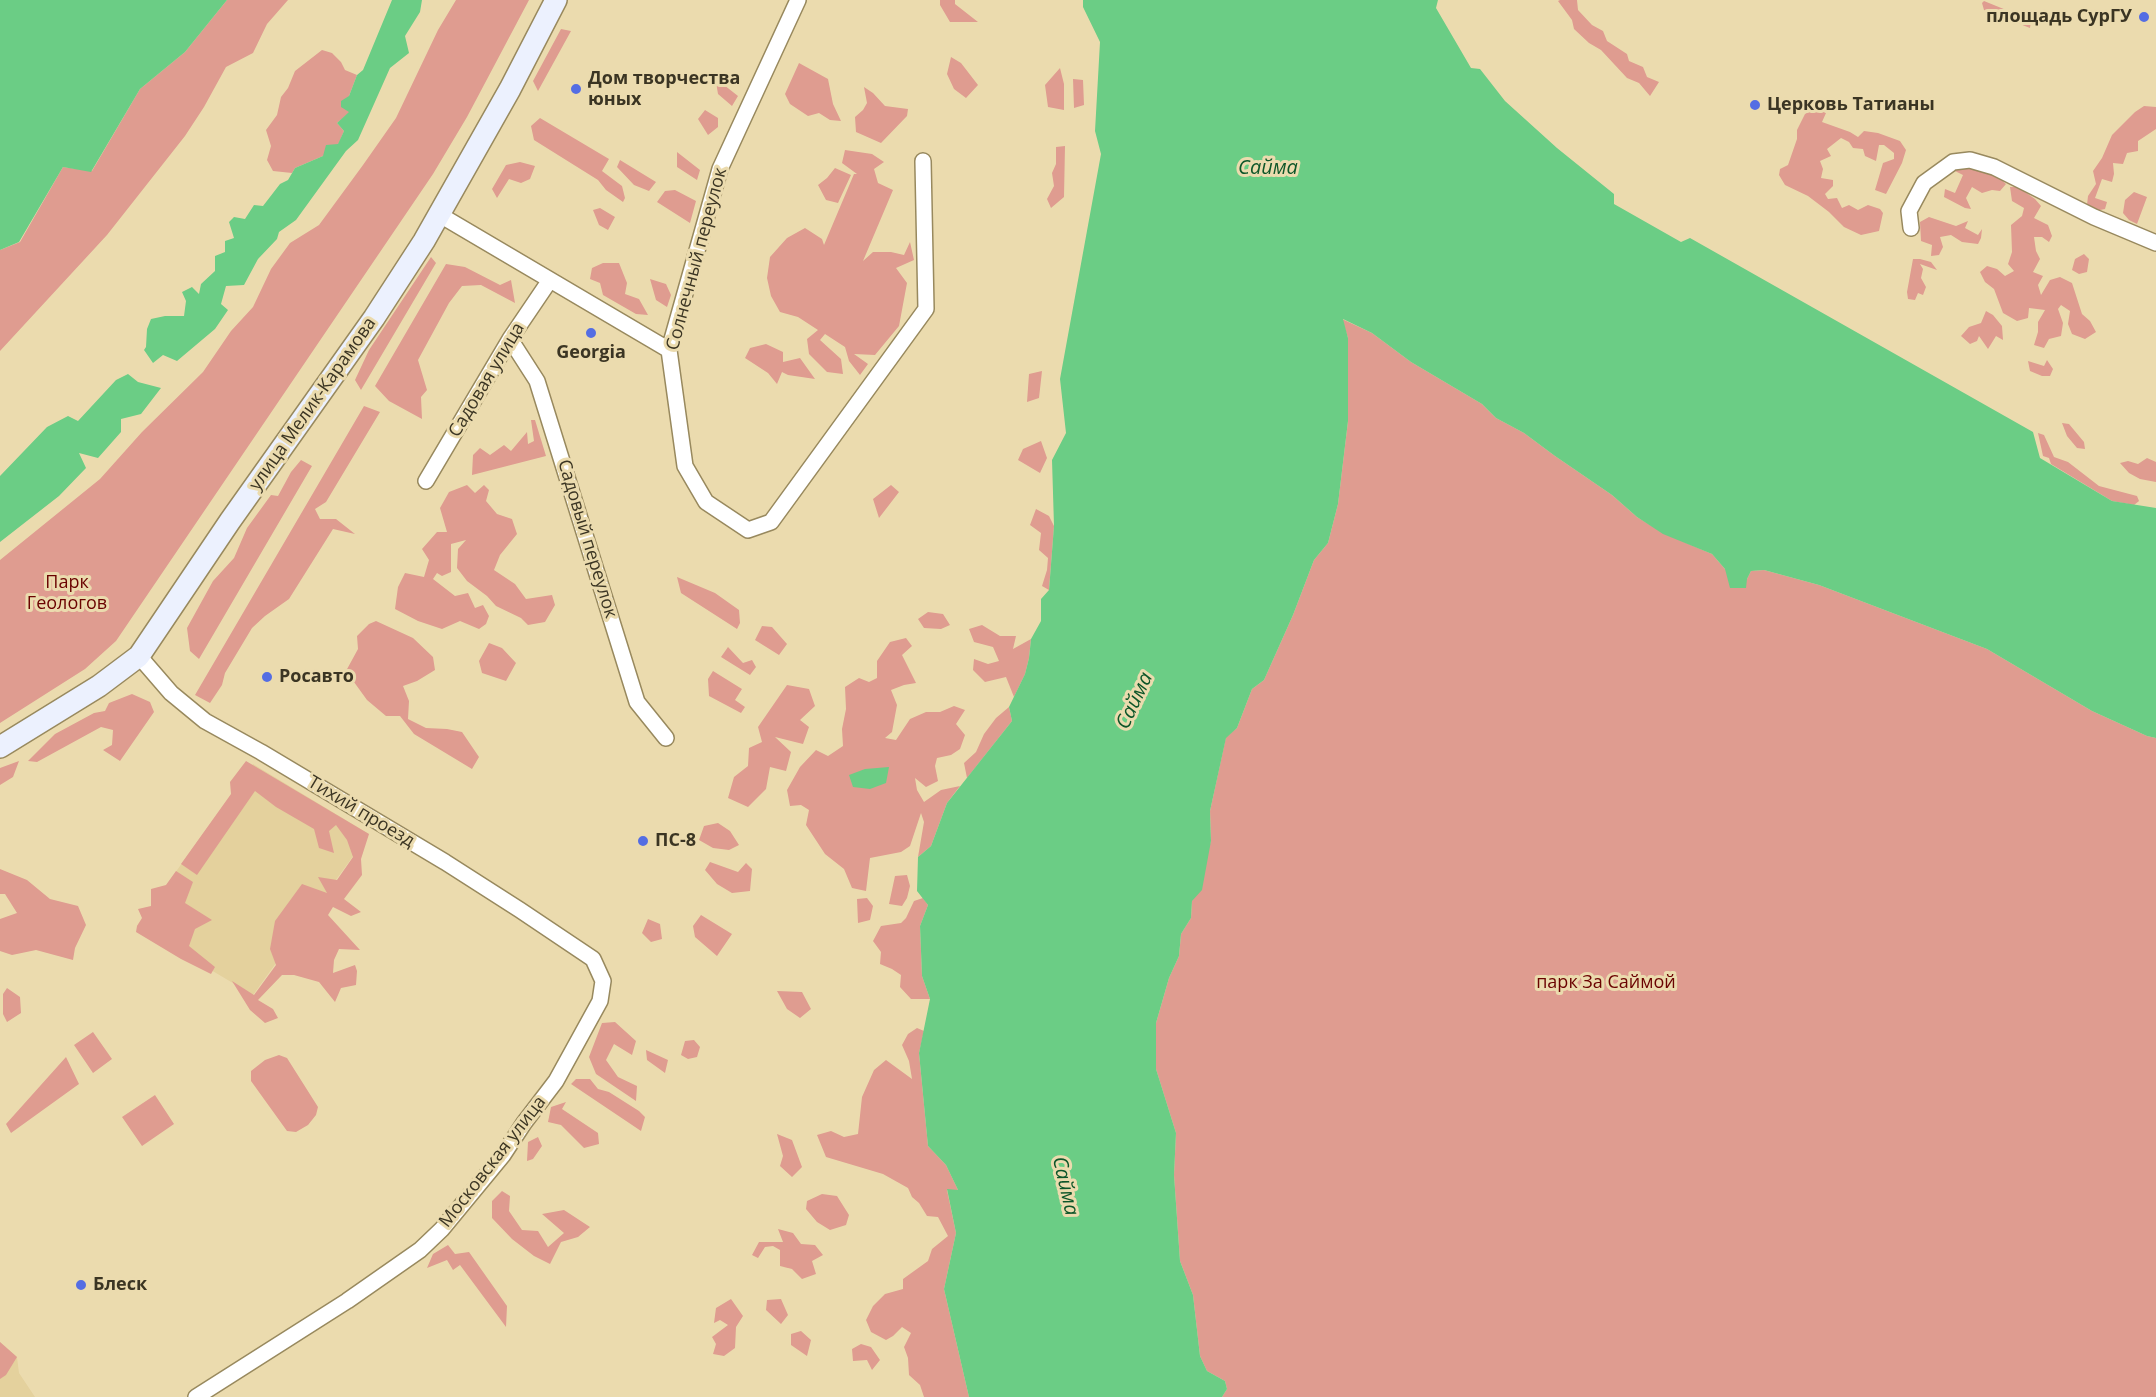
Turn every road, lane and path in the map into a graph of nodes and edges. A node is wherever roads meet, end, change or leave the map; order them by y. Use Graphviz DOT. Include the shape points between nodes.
graph roads {
  1 [pos="556,0"];
  2 [pos="798,0"];
  3 [pos="923,161"];
  4 [pos="440,215"];
  5 [pos="1911,228"];
  6 [pos="2156,243"];
  7 [pos="550,280"];
  8 [pos="510,339"];
  9 [pos="669,350"];
  10 [pos="426,481"];
  11 [pos="139,656"];
  12 [pos="666,738"];
  13 [pos="0,747"];
  14 [pos="593,959"];
  15 [pos="196,1397"];
  1 -- 4 [label="main road, улица Мелик-Карамова"];
  2 -- 9 [label="street, Солнечный переулок" via="720,170"];
  3 -- 9 [label="street, Солнечный переулок" via="926,309 771,522 748,530 706,502 686,466"];
  4 -- 7 [label="street"];
  4 -- 11 [label="main road, улица Мелик-Карамова" via="374,318"];
  5 -- 6 [label="street" via="1909,211 1924,183 1953,162 1970,160 1994,166 2094,217"];
  7 -- 8 [label="street, Садовая улица"];
  7 -- 9 [label="street"];
  8 -- 10 [label="street, Садовая улица"];
  8 -- 12 [label="street, Садовый переулок" via="537,381 637,702"];
  11 -- 13 [label="main road, улица Мелик-Карамова" via="99,686"];
  11 -- 14 [label="street, Тихий проезд" via="171,693 205,721 448,864"];
  14 -- 15 [label="street, Московская улица" via="603,981 600,1001 556,1081 503,1155 442,1229 420,1250 347,1302"];
}
